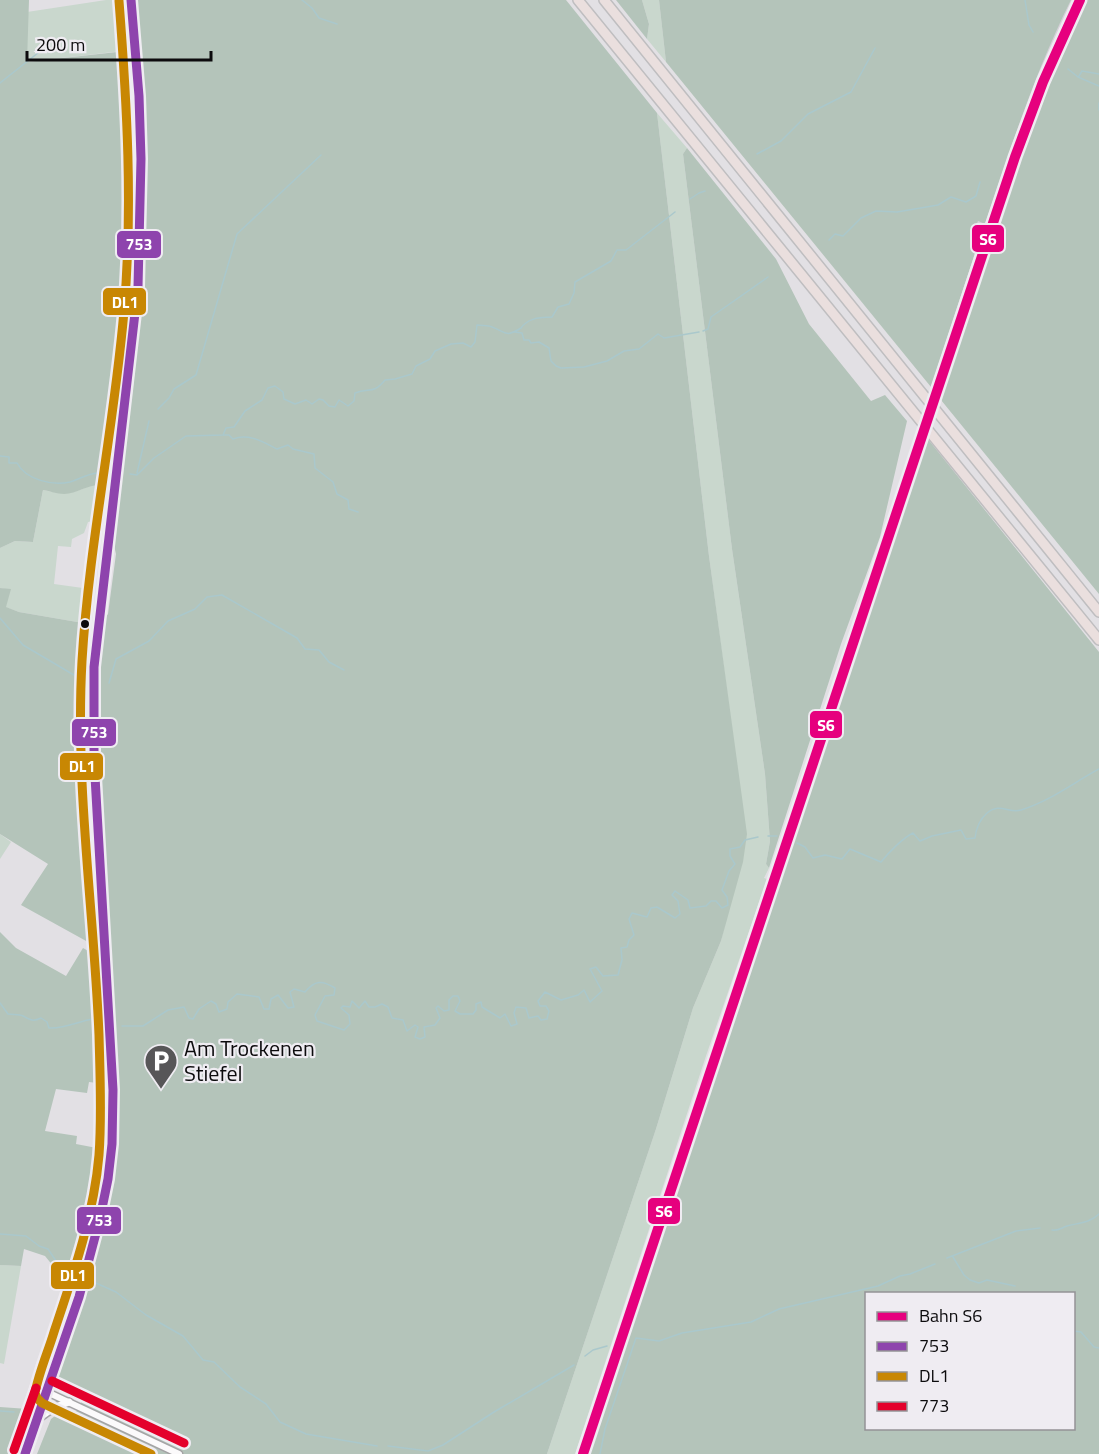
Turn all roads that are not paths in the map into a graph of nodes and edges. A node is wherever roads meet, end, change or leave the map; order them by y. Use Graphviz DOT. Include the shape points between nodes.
graph roads {
  1 [pos="131,0"];
  2 [pos="578,0"];
  3 [pos="604,0"];
  4 [pos="1099,612"];
  5 [pos="1099,640"];
  6 [pos="47,1392"];
  7 [pos="69,1402"];
  8 [pos="37,1420"];
  9 [pos="25,1454"];
  10 [pos="179,1454"];
  1 -- 6 [label="main road" via="139,96 138,287 94,667 94,759 108,977 112,1144 100,1218 79,1298"];
  2 -- 5 [label="highway"];
  3 -- 4 [label="highway"];
  6 -- 7 [label="street"];
  6 -- 8 [label="main road"];
  7 -- 8 [label="main road"];
  7 -- 10 [label="street"];
  8 -- 9 [label="main road"];
}
